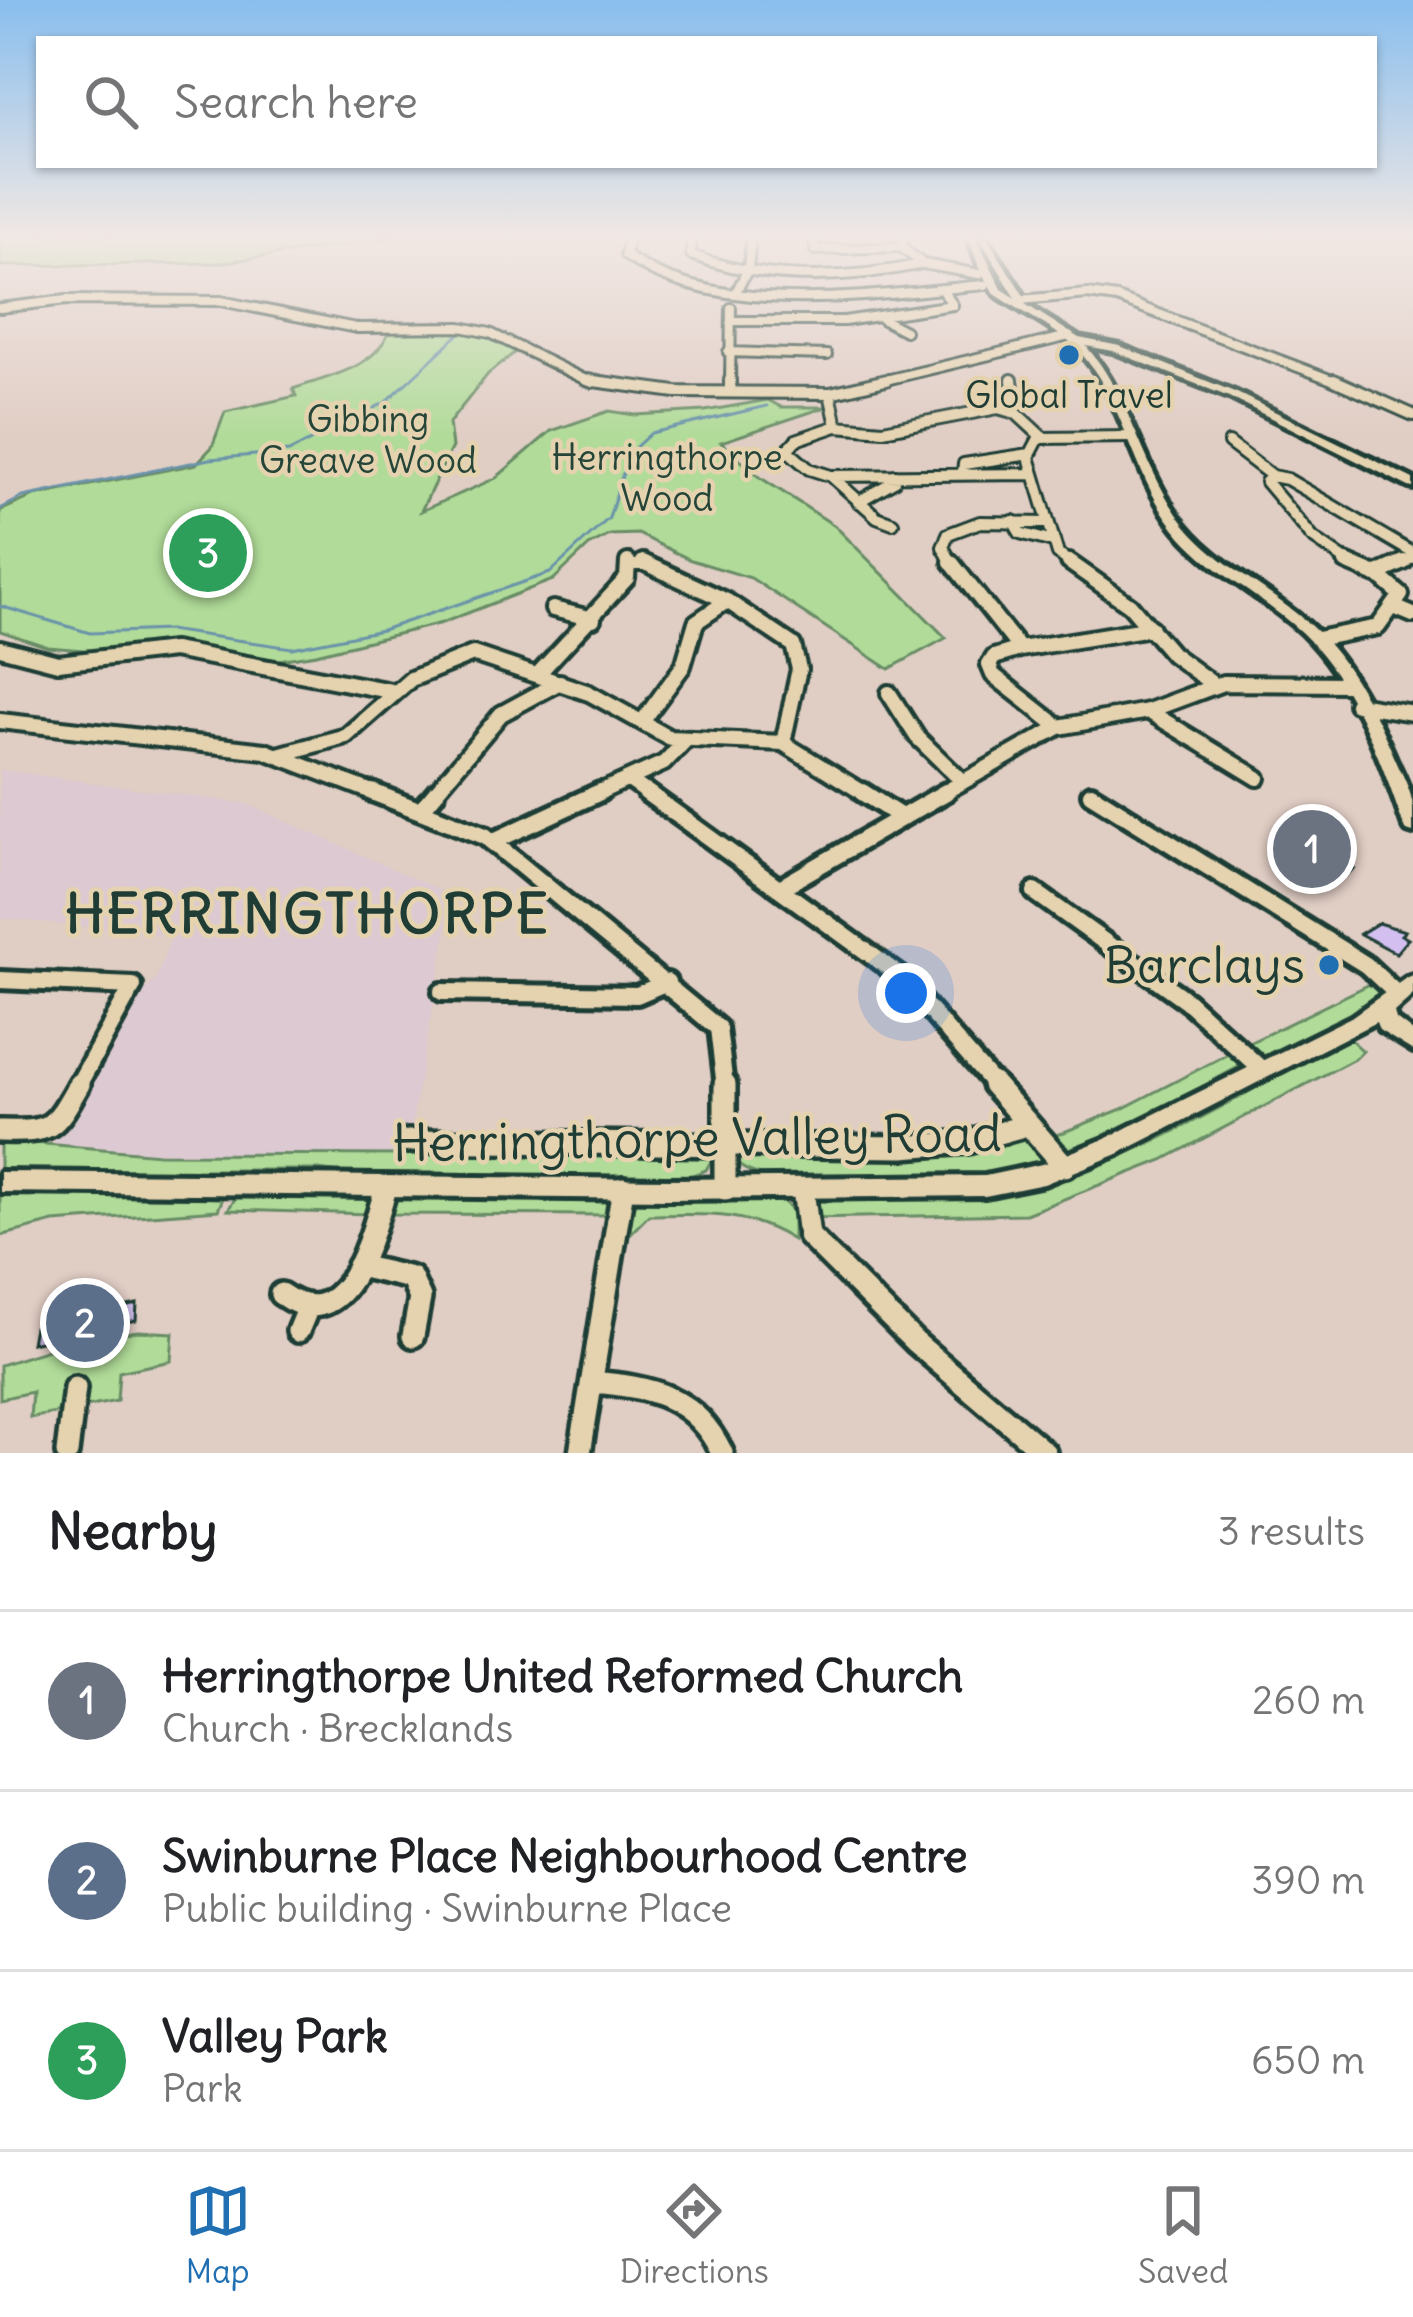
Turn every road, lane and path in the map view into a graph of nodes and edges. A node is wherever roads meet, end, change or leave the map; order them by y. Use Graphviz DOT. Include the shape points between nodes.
graph roads {
  1 [pos="240,305"];
  2 [pos="948,305"];
  3 [pos="1021,305"];
  4 [pos="1028,305"];
  5 [pos="1136,305"];
  6 [pos="731,308"];
  7 [pos="882,319"];
  8 [pos="734,321"];
  9 [pos="905,331"];
  10 [pos="1072,335"];
  11 [pos="1099,343"];
  12 [pos="728,352"];
  13 [pos="827,356"];
  14 [pos="1096,362"];
  15 [pos="1009,383"];
  16 [pos="730,392"];
  17 [pos="830,393"];
  18 [pos="1009,410"];
  19 [pos="1413,415"];
  20 [pos="837,426"];
  21 [pos="1132,436"];
  22 [pos="1042,437"];
  23 [pos="1229,443"];
  24 [pos="1030,454"];
  25 [pos="963,472"];
  26 [pos="895,474"];
  27 [pos="1034,474"];
  28 [pos="831,476"];
  29 [pos="1272,476"];
  30 [pos="1413,480"];
  31 [pos="858,502"];
  32 [pos="1012,521"];
  33 [pos="893,523"];
  34 [pos="1048,523"];
  35 [pos="1053,542"];
  36 [pos="1413,555"];
  37 [pos="1376,575"];
  38 [pos="1407,590"];
  39 [pos="728,601"];
  40 [pos="1394,607"];
  41 [pos="553,609"];
  42 [pos="1413,615"];
  43 [pos="593,619"];
  44 [pos="1150,628"];
  45 [pos="1317,639"];
  46 [pos="0,648"];
  47 [pos="1020,649"];
  48 [pos="538,674"];
  49 [pos="560,682"];
  50 [pos="1346,684"];
  51 [pos="1214,685"];
  52 [pos="396,692"];
  53 [pos="889,693"];
  54 [pos="1356,704"];
  55 [pos="1148,711"];
  56 [pos="1413,713"];
  57 [pos="0,721"];
  58 [pos="642,722"];
  59 [pos="1059,727"];
  60 [pos="685,741"];
  61 [pos="782,743"];
  62 [pos="278,754"];
  63 [pos="1258,778"];
  64 [pos="629,780"];
  65 [pos="962,781"];
  66 [pos="1090,794"];
  67 [pos="421,810"];
  68 [pos="898,815"];
  69 [pos="1413,827"];
  70 [pos="494,841"];
  71 [pos="781,888"];
  72 [pos="1035,892"];
  73 [pos="0,980"];
  74 [pos="668,982"];
  75 [pos="442,992"];
  76 [pos="1400,992"];
  77 [pos="1359,1023"];
  78 [pos="1406,1039"];
  79 [pos="1261,1069"];
  80 [pos="1028,1125"];
  81 [pos="0,1131"];
  82 [pos="408,1141"];
  83 [pos="725,1144"];
  84 [pos="1066,1166"];
  85 [pos="0,1182"];
  86 [pos="386,1188"];
  87 [pos="623,1188"];
  88 [pos="725,1189"];
  89 [pos="803,1189"];
  90 [pos="358,1266"];
  91 [pos="281,1294"];
  92 [pos="308,1307"];
  93 [pos="298,1331"];
  94 [pos="413,1336"];
  95 [pos="592,1382"];
  96 [pos="75,1388"];
  97 [pos="67,1453"];
  98 [pos="580,1453"];
  99 [pos="722,1453"];
  100 [pos="1046,1453"];
  1 -- 16 [label="street" via="356,328 461,327 593,383"];
  2 -- 7 [label="street"];
  3 -- 10 [label="main road"];
  4 -- 10 [label="main road"];
  5 -- 19 [label="street"];
  6 -- 8 [label="street"];
  7 -- 8 [label="street" via="830,326"];
  7 -- 9 [label="street"];
  8 -- 12 [label="street"];
  10 -- 11 [label="main road"];
  10 -- 14 [label="main road"];
  10 -- 17 [label="street"];
  11 -- 14 [label="main road"];
  11 -- 30 [label="main road" via="1234,395"];
  12 -- 13 [label="street"];
  12 -- 16 [label="street"];
  14 -- 21 [label="main road"];
  15 -- 18 [label="street"];
  16 -- 17 [label="street"];
  17 -- 20 [label="street"];
  18 -- 20 [label="street" via="883,430"];
  18 -- 22 [label="street"];
  20 -- 28 [label="street" via="787,450 809,470"];
  21 -- 22 [label="street"];
  21 -- 45 [label="main road" via="1186,535"];
  22 -- 24 [label="street"];
  23 -- 29 [label="street"];
  24 -- 25 [label="street" via="964,464"];
  24 -- 27 [label="street"];
  25 -- 26 [label="street"];
  25 -- 27 [label="street"];
  26 -- 28 [label="street"];
  26 -- 31 [label="street"];
  27 -- 34 [label="street"];
  28 -- 31 [label="street"];
  29 -- 36 [label="street"];
  29 -- 37 [label="street" via="1266,482 1310,535"];
  31 -- 33 [label="street"];
  32 -- 34 [label="street"];
  32 -- 35 [label="street" via="1020,532"];
  32 -- 47 [label="street" via="961,526 943,548 951,569"];
  34 -- 35 [label="street"];
  35 -- 44 [label="street"];
  36 -- 37 [label="street"];
  37 -- 38 [label="street"];
  38 -- 40 [label="street"];
  39 -- 43 [label="street" via="631,560 627,578"];
  39 -- 58 [label="street" via="696,622 683,666"];
  39 -- 61 [label="street" via="797,652"];
  40 -- 42 [label="street"];
  40 -- 45 [label="street" via="1378,627"];
  41 -- 43 [label="street"];
  43 -- 48 [label="street"];
  44 -- 47 [label="street"];
  44 -- 51 [label="street"];
  45 -- 50 [label="main road"];
  46 -- 52 [label="street" via="45,663 173,650"];
  47 -- 59 [label="street" via="994,656 990,669"];
  48 -- 49 [label="street"];
  48 -- 52 [label="street" via="473,654 428,668"];
  49 -- 58 [label="street"];
  49 -- 67 [label="street" via="501,714"];
  50 -- 51 [label="street"];
  50 -- 54 [label="main road"];
  51 -- 55 [label="street"];
  52 -- 62 [label="street" via="346,736"];
  53 -- 65 [label="street" via="916,737"];
  54 -- 56 [label="street"];
  54 -- 69 [label="main road"];
  55 -- 59 [label="street"];
  55 -- 63 [label="street"];
  57 -- 62 [label="street"];
  58 -- 60 [label="street"];
  59 -- 65 [label="street"];
  60 -- 61 [label="street"];
  60 -- 64 [label="street" via="674,758"];
  61 -- 68 [label="street"];
  62 -- 67 [label="street"];
  64 -- 70 [label="street"];
  64 -- 71 [label="street"];
  65 -- 68 [label="street"];
  66 -- 76 [label="street"];
  67 -- 70 [label="street"];
  68 -- 71 [label="street"];
  70 -- 74 [label="street"];
  71 -- 80 [label="street" via="899,975"];
  72 -- 79 [label="street" via="1187,1001"];
  73 -- 81 [label="street" via="133,986 56,1124 43,1132"];
  74 -- 75 [label="street" via="637,994"];
  74 -- 83 [label="street" via="723,1037"];
  76 -- 77 [label="main road, Herringthorpe Valley Road"];
  76 -- 78 [label="main road" via="1383,1016"];
  77 -- 78 [label="main road"];
  77 -- 79 [label="main road, Herringthorpe Valley Road"];
  79 -- 84 [label="main road, Herringthorpe Valley Road"];
  80 -- 83 [label="street, Herringthorpe Valley Road" via="968,1142 903,1147"];
  80 -- 84 [label="street"];
  82 -- 83 [label="street, Herringthorpe Valley Road"];
  83 -- 88 [label="street"];
  84 -- 89 [label="main road, Herringthorpe Valley Road" via="986,1186"];
  85 -- 86 [label="main road, Herringthorpe Valley Road"];
  86 -- 87 [label="main road, Herringthorpe Valley Road"];
  86 -- 90 [label="street"];
  87 -- 88 [label="main road, Herringthorpe Valley Road"];
  87 -- 95 [label="street"];
  88 -- 89 [label="main road, Herringthorpe Valley Road"];
  89 -- 100 [label="street" via="809,1236 915,1342"];
  90 -- 92 [label="street" via="339,1298"];
  90 -- 94 [label="street" via="411,1278 421,1298"];
  91 -- 92 [label="street"];
  92 -- 93 [label="street"];
  95 -- 98 [label="street"];
  95 -- 99 [label="street" via="683,1399"];
  96 -- 97 [label="street"];
}
